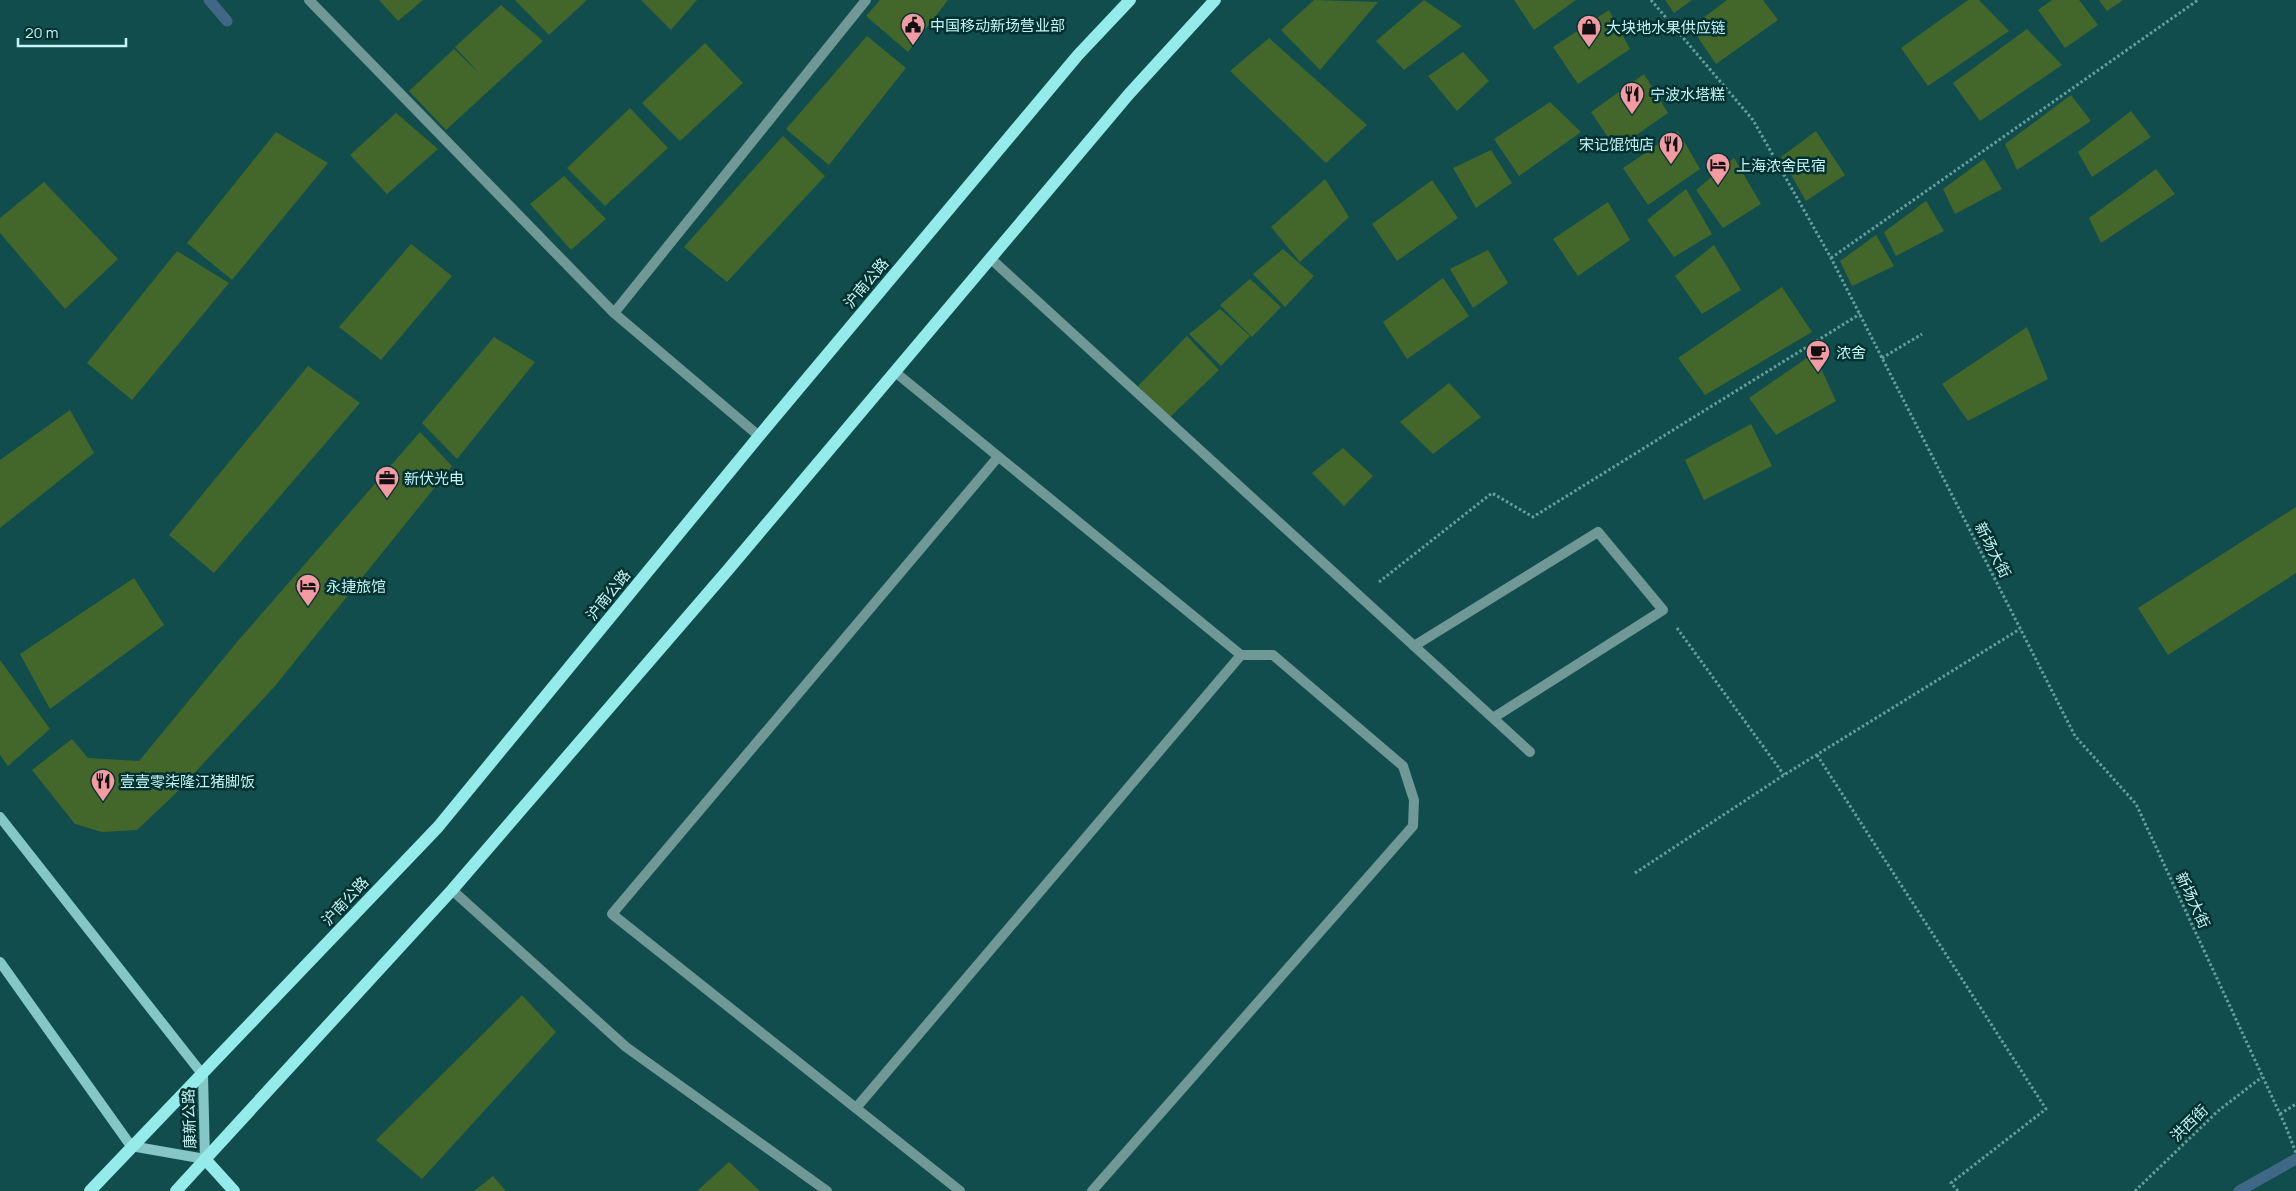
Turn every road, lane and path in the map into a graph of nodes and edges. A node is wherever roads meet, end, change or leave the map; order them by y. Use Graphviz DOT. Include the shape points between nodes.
graph roads {
  1 [pos="309,0"];
  2 [pos="866,0"];
  3 [pos="1130,0"];
  4 [pos="1215,0"];
  5 [pos="1651,0"];
  6 [pos="2198,0"];
  7 [pos="990,258"];
  8 [pos="1831,258"];
  9 [pos="614,313"];
  10 [pos="1860,314"];
  11 [pos="1922,334"];
  12 [pos="1882,358"];
  13 [pos="895,372"];
  14 [pos="759,436"];
  15 [pos="998,457"];
  16 [pos="1361,597"];
  17 [pos="1663,610"];
  18 [pos="2020,629"];
  19 [pos="1414,646"];
  20 [pos="1241,654"];
  21 [pos="1493,718"];
  22 [pos="1530,752"];
  23 [pos="1817,755"];
  24 [pos="1784,775"];
  25 [pos="0,817"];
  26 [pos="1635,873"];
  27 [pos="452,890"];
  28 [pos="0,962"];
  29 [pos="203,1075"];
  30 [pos="2262,1077"];
  31 [pos="2296,1104"];
  32 [pos="856,1108"];
  33 [pos="2280,1114"];
  34 [pos="131,1146"];
  35 [pos="2296,1153"];
  36 [pos="205,1159"];
  37 [pos="90,1191"];
  38 [pos="176,1191"];
  39 [pos="234,1191"];
  40 [pos="827,1191"];
  41 [pos="960,1191"];
  42 [pos="1092,1191"];
  43 [pos="1958,1191"];
  44 [pos="2135,1191"];
  1 -- 9 [label="street"];
  2 -- 9 [label="street"];
  3 -- 14 [label="main road, 沪南公路" via="1078,55"];
  4 -- 7 [label="main road" via="1128,94"];
  5 -- 8 [label="path, 新场大街" via="1753,120"];
  6 -- 8 [label="path"];
  7 -- 13 [label="main road"];
  7 -- 16 [label="street"];
  8 -- 10 [label="path, 新场大街"];
  9 -- 14 [label="street"];
  10 -- 12 [label="path, 新场大街"];
  10 -- 16 [label="path" via="1534,517 1492,493"];
  11 -- 12 [label="path"];
  12 -- 18 [label="path, 新场大街"];
  13 -- 15 [label="street"];
  13 -- 27 [label="main road"];
  14 -- 29 [label="main road, 沪南公路" via="438,827"];
  15 -- 20 [label="street"];
  15 -- 32 [label="street" via="612,914"];
  16 -- 19 [label="street"];
  17 -- 19 [label="street" via="1598,532"];
  17 -- 21 [label="street"];
  17 -- 24 [label="path"];
  18 -- 23 [label="path"];
  18 -- 30 [label="path, 新场大街" via="2075,736 2136,804"];
  19 -- 21 [label="street"];
  20 -- 32 [label="street"];
  20 -- 42 [label="street" via="1273,655 1403,766 1414,800 1413,826"];
  21 -- 22 [label="street"];
  23 -- 24 [label="path"];
  23 -- 43 [label="path" via="2046,1110 1951,1183"];
  24 -- 26 [label="path"];
  25 -- 29 [label="main road, 康新公路"];
  27 -- 36 [label="main road"];
  27 -- 40 [label="street" via="626,1047"];
  28 -- 34 [label="main road"];
  29 -- 34 [label="main road, 沪南公路"];
  29 -- 36 [label="main road, 康新公路"];
  30 -- 33 [label="path, 新场大街"];
  30 -- 44 [label="path, 洪西街" via="2218,1111"];
  31 -- 33 [label="path"];
  32 -- 41 [label="street"];
  33 -- 35 [label="path, 新场大街"];
  34 -- 36 [label="main road, 康新公路"];
  34 -- 37 [label="main road, 沪南公路"];
  36 -- 38 [label="main road"];
  36 -- 39 [label="main road"];
}
